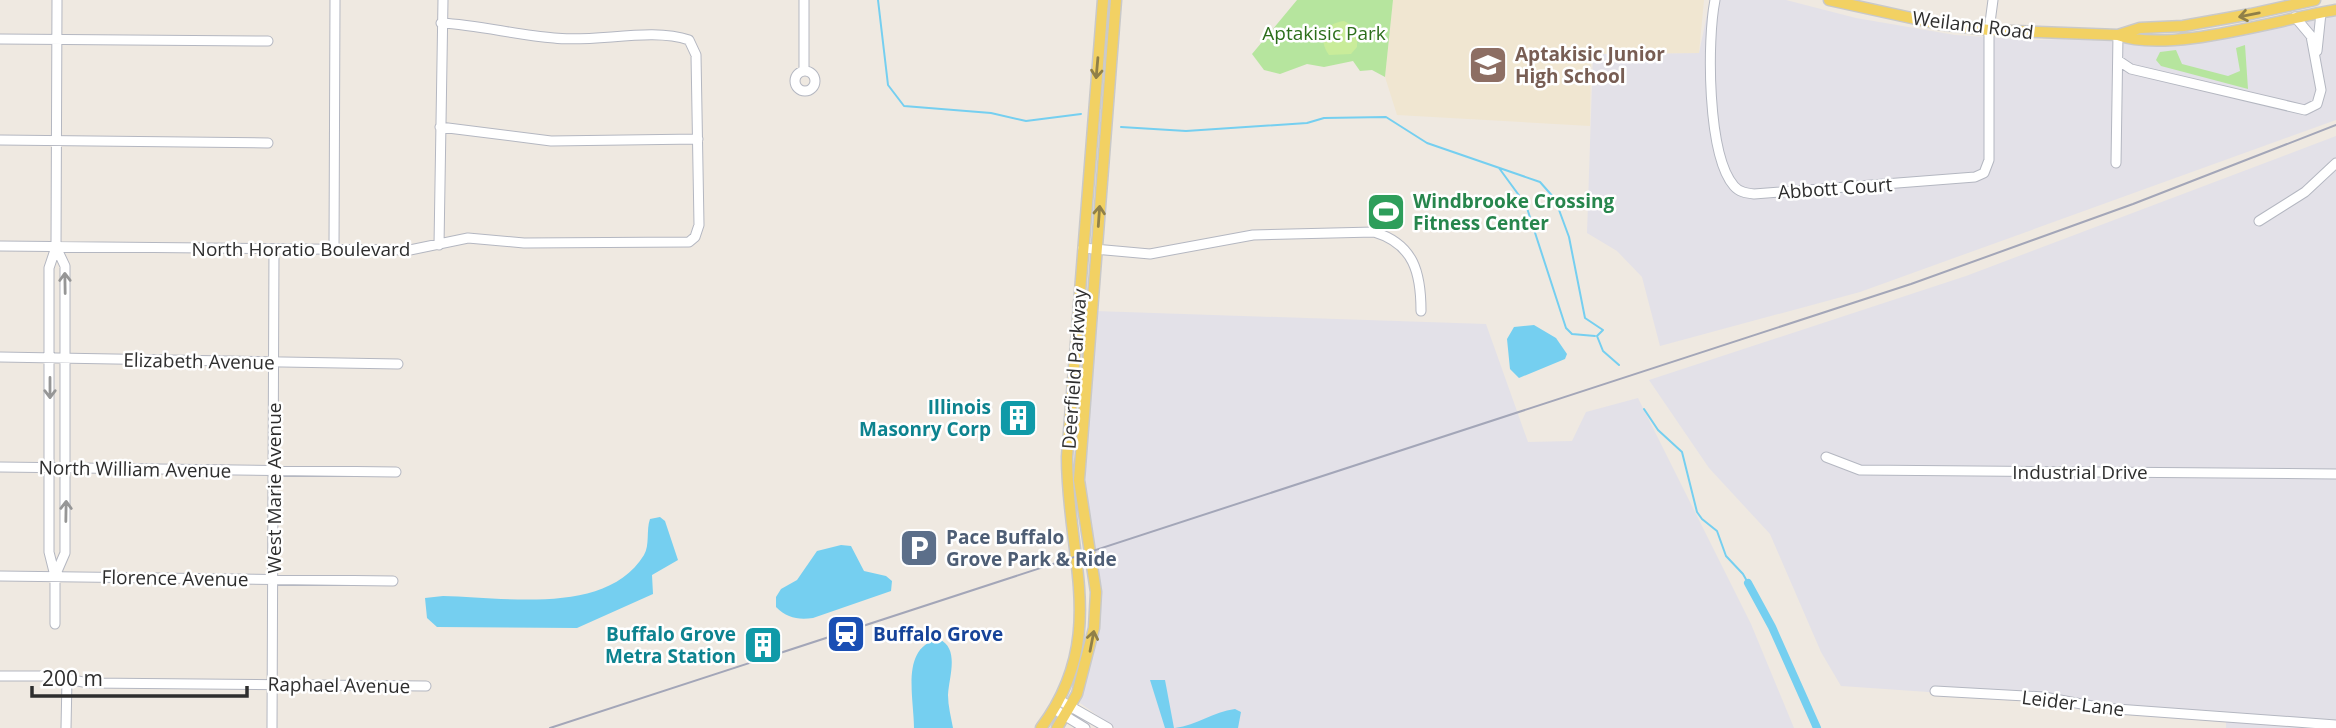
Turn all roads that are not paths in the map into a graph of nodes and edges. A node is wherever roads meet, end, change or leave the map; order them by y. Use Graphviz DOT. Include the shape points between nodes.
graph roads {
  1 [pos="57,0"];
  2 [pos="335,0"];
  3 [pos="443,0"];
  4 [pos="804,0"];
  5 [pos="1103,0"];
  6 [pos="1116,0"];
  7 [pos="1715,0"];
  8 [pos="1829,0"];
  9 [pos="1993,0"];
  10 [pos="2315,0"];
  11 [pos="2321,13"];
  12 [pos="2336,13"];
  13 [pos="2295,18"];
  14 [pos="441,23"];
  15 [pos="1989,30"];
  16 [pos="2118,35"];
  17 [pos="0,39"];
  18 [pos="57,39"];
  19 [pos="268,41"];
  20 [pos="2119,61"];
  21 [pos="2316,63"];
  22 [pos="804,71"];
  23 [pos="440,127"];
  24 [pos="698,139"];
  25 [pos="0,140"];
  26 [pos="57,140"];
  27 [pos="268,144"];
  28 [pos="2116,163"];
  29 [pos="2336,163"];
  30 [pos="2259,221"];
  31 [pos="439,245"];
  32 [pos="0,246"];
  33 [pos="56,247"];
  34 [pos="1083,248"];
  35 [pos="274,249"];
  36 [pos="334,249"];
  37 [pos="1097,250"];
  38 [pos="1420,311"];
  39 [pos="0,357"];
  40 [pos="50,358"];
  41 [pos="66,358"];
  42 [pos="274,363"];
  43 [pos="398,364"];
  44 [pos="1826,457"];
  45 [pos="0,467"];
  46 [pos="49,468"];
  47 [pos="67,468"];
  48 [pos="273,471"];
  49 [pos="396,472"];
  50 [pos="2336,474"];
  51 [pos="0,576"];
  52 [pos="55,576"];
  53 [pos="273,579"];
  54 [pos="393,581"];
  55 [pos="55,624"];
  56 [pos="0,676"];
  57 [pos="67,680"];
  58 [pos="273,684"];
  59 [pos="426,686"];
  60 [pos="1935,691"];
  61 [pos="1057,704"];
  62 [pos="1068,711"];
  63 [pos="2336,725"];
  64 [pos="66,728"];
  65 [pos="272,728"];
  66 [pos="1041,728"];
  67 [pos="1057,728"];
  68 [pos="1086,728"];
  69 [pos="1108,728"];
  1 -- 18 [label="street"];
  2 -- 36 [label="street"];
  3 -- 14 [label="street"];
  4 -- 22 [label="street"];
  5 -- 34 [label="main road, Deerfield Parkway, one-way"];
  37 -- 6 [label="main road, Deerfield Parkway, one-way"];
  7 -- 15 [label="street, Abbott Court" via="1709,49 1712,103 1730,179 1744,193 1984,173 1989,160"];
  8 -- 15 [label="main road, Weiland Road"];
  9 -- 15 [label="street"];
  10 -- 16 [label="main road, one-way"];
  11 -- 12 [label="main road"];
  11 -- 13 [label="main road"];
  11 -- 21 [label="street"];
  13 -- 16 [label="main road" via="2157,41"];
  13 -- 21 [label="street" via="2311,36"];
  14 -- 23 [label="street"];
  14 -- 24 [label="street, North Horatio Boulevard" via="555,39 657,36 689,40 696,55"];
  15 -- 16 [label="main road, Weiland Road"];
  16 -- 20 [label="street"];
  17 -- 18 [label="street"];
  18 -- 19 [label="street"];
  18 -- 26 [label="street"];
  20 -- 21 [label="street" via="2131,69 2305,110 2321,98"];
  20 -- 28 [label="street"];
  23 -- 24 [label="street" via="551,141"];
  23 -- 31 [label="street"];
  24 -- 31 [label="street, North Horatio Boulevard" via="699,225 689,242 524,243 468,238"];
  25 -- 26 [label="street"];
  26 -- 27 [label="street"];
  26 -- 33 [label="street"];
  29 -- 30 [label="street" via="2305,192"];
  31 -- 36 [label="street, North Horatio Boulevard" via="410,250"];
  32 -- 33 [label="street, North Horatio Boulevard"];
  33 -- 35 [label="street, North Horatio Boulevard"];
  33 -- 40 [label="street" via="49,268"];
  41 -- 33 [label="street, one-way" via="65,265"];
  34 -- 37 [label="street"];
  34 -- 61 [label="main road, Deerfield Parkway" via="1067,457 1082,621 1072,670"];
  35 -- 36 [label="street, North Horatio Boulevard"];
  35 -- 42 [label="street, West Marie Avenue"];
  37 -- 38 [label="street" via="1168,253 1253,235 1374,232 1389,237 1410,254 1418,274"];
  62 -- 37 [label="main road, Deerfield Parkway, one-way" via="1089,656 1096,607 1079,480"];
  39 -- 40 [label="street, Elizabeth Avenue"];
  40 -- 41 [label="street, Elizabeth Avenue"];
  40 -- 46 [label="street, one-way"];
  41 -- 42 [label="street, Elizabeth Avenue"];
  41 -- 47 [label="street"];
  42 -- 43 [label="street, Elizabeth Avenue"];
  42 -- 48 [label="street, West Marie Avenue"];
  44 -- 50 [label="street, Industrial Drive" via="1860,470"];
  45 -- 46 [label="street, North William Avenue"];
  46 -- 47 [label="street, North William Avenue"];
  46 -- 52 [label="street" via="49,552"];
  47 -- 48 [label="street, North William Avenue"];
  52 -- 47 [label="street, one-way" via="65,553"];
  48 -- 49 [label="street, North William Avenue"];
  48 -- 53 [label="street, West Marie Avenue"];
  51 -- 52 [label="street, Florence Avenue"];
  52 -- 53 [label="street, Florence Avenue"];
  52 -- 55 [label="street"];
  53 -- 54 [label="street, Florence Avenue"];
  53 -- 58 [label="street, West Marie Avenue"];
  56 -- 57 [label="street, Raphael Avenue"];
  57 -- 58 [label="street, Raphael Avenue"];
  57 -- 64 [label="street"];
  58 -- 59 [label="street, Raphael Avenue"];
  58 -- 65 [label="street, West Marie Avenue"];
  60 -- 63 [label="street, Leider Lane"];
  61 -- 62 [label="street"];
  61 -- 66 [label="main road, Deerfield Parkway"];
  62 -- 67 [label="main road, Deerfield Parkway"];
  62 -- 68 [label="street"];
  62 -- 69 [label="street"];
}
